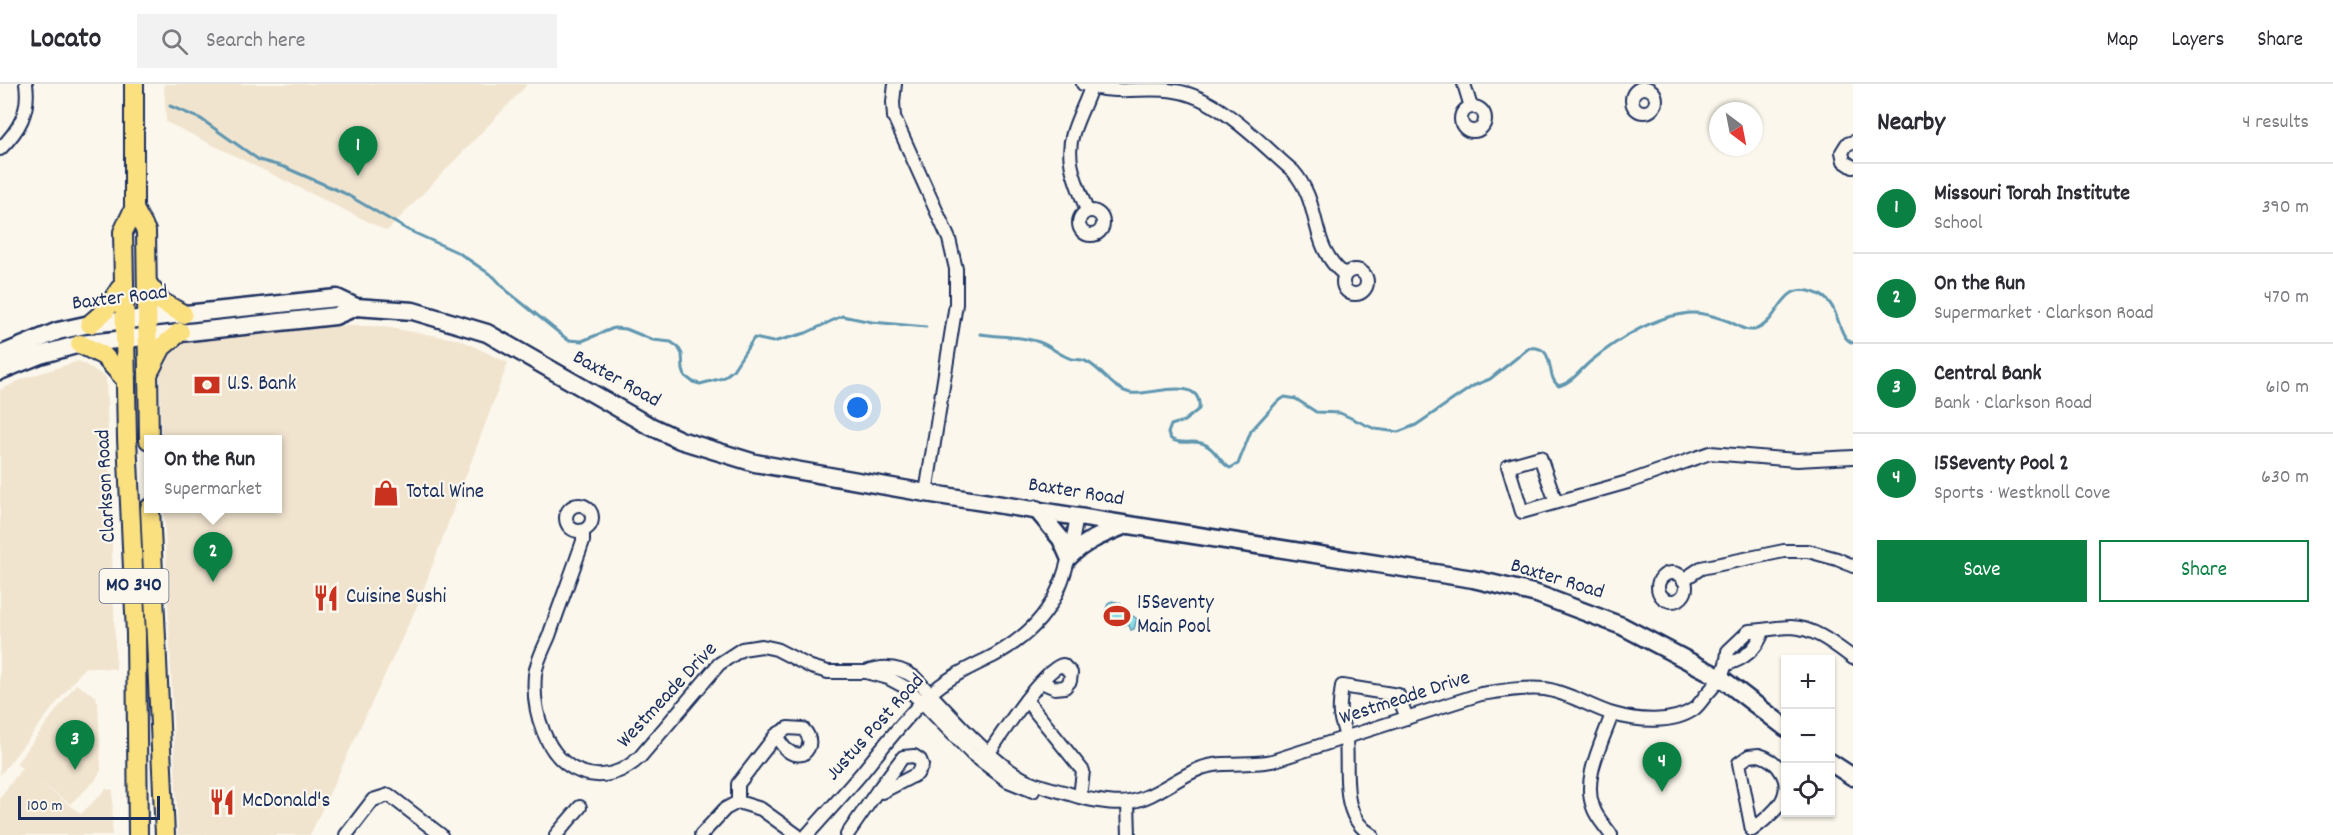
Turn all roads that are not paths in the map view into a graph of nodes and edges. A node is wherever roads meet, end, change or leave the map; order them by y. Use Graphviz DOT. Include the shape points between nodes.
graph roads {
  1 [pos="26,84"];
  2 [pos="134,84"];
  3 [pos="896,84"];
  4 [pos="1464,84"];
  5 [pos="1089,85"];
  6 [pos="1471,107"];
  7 [pos="1853,142"];
  8 [pos="0,149"];
  9 [pos="1853,167"];
  10 [pos="134,209"];
  11 [pos="1087,211"];
  12 [pos="1345,275"];
  13 [pos="124,283"];
  14 [pos="147,283"];
  15 [pos="182,323"];
  16 [pos="90,324"];
  17 [pos="147,327"];
  18 [pos="124,329"];
  19 [pos="80,344"];
  20 [pos="0,354"];
  21 [pos="0,371"];
  22 [pos="148,374"];
  23 [pos="125,379"];
  24 [pos="149,435"];
  25 [pos="1853,457"];
  26 [pos="926,493"];
  27 [pos="1556,502"];
  28 [pos="1036,509"];
  29 [pos="150,513"];
  30 [pos="1077,516"];
  31 [pos="1127,524"];
  32 [pos="583,531"];
  33 [pos="1070,557"];
  34 [pos="1853,566"];
  35 [pos="1683,580"];
  36 [pos="1853,658"];
  37 [pos="1724,671"];
  38 [pos="1041,682"];
  39 [pos="926,698"];
  40 [pos="1026,700"];
  41 [pos="1612,714"];
  42 [pos="1407,718"];
  43 [pos="1781,724"];
  44 [pos="776,735"];
  45 [pos="1346,738"];
  46 [pos="986,757"];
  47 [pos="1832,763"];
  48 [pos="1853,777"];
  49 [pos="878,790"];
  50 [pos="1078,797"];
  51 [pos="738,802"];
  52 [pos="1128,803"];
  53 [pos="580,807"];
  54 [pos="1749,833"];
  55 [pos="138,835"];
  56 [pos="165,835"];
  57 [pos="346,835"];
  58 [pos="441,835"];
  59 [pos="556,835"];
  60 [pos="701,835"];
  61 [pos="796,835"];
  62 [pos="807,835"];
  63 [pos="847,835"];
  64 [pos="1129,835"];
  65 [pos="1372,835"];
  66 [pos="1611,835"];
  1 -- 8 [label="street" via="28,99 22,118"];
  2 -- 10 [label="main road, Clarkson Road / MO 340"];
  3 -- 26 [label="street" via="894,117 949,239 956,269 956,304"];
  4 -- 6 [label="street"];
  5 -- 11 [label="street" via="1069,148 1073,173"];
  5 -- 12 [label="street" via="1119,92 1173,90 1198,96 1216,107 1301,179 1323,247"];
  7 -- 9 [label="street" via="1842,152 1844,161"];
  10 -- 13 [label="main road, Clarkson Road / MO 340" via="123,232"];
  10 -- 14 [label="main road, Clarkson Road / MO 340" via="146,231"];
  13 -- 16 [label="main road" via="105,311"];
  13 -- 18 [label="main road, Clarkson Road / MO 340"];
  14 -- 15 [label="main road"];
  14 -- 17 [label="main road, Clarkson Road / MO 340"];
  15 -- 17 [label="main road, Baxter Road"];
  15 -- 22 [label="main road" via="162,347"];
  15 -- 26 [label="main road, Baxter Road" via="337,298 356,307 413,311 487,333 680,440 755,463"];
  16 -- 18 [label="main road, Baxter Road"];
  16 -- 20 [label="main road, Baxter Road" via="58,330"];
  17 -- 18 [label="main road, Baxter Road"];
  17 -- 22 [label="main road, Clarkson Road / MO 340"];
  18 -- 19 [label="main road, Baxter Road"];
  18 -- 23 [label="main road, Clarkson Road / MO 340"];
  19 -- 21 [label="main road, Baxter Road"];
  19 -- 23 [label="main road" via="104,356"];
  22 -- 24 [label="main road, Clarkson Road / MO 340"];
  23 -- 55 [label="main road, Clarkson Road / MO 340" via="136,634"];
  25 -- 27 [label="street" via="1797,460 1710,453"];
  26 -- 28 [label="main road, Baxter Road"];
  27 -- 27 [label="street" via="1540,457 1508,466 1522,512"];
  28 -- 30 [label="main road, Baxter Road"];
  28 -- 33 [label="main road" via="1059,536"];
  29 -- 56 [label="main road, Clarkson Road / MO 340"];
  30 -- 31 [label="main road, Baxter Road"];
  30 -- 33 [label="street, Justus Post Road"];
  31 -- 33 [label="main road" via="1089,542"];
  31 -- 37 [label="main road, Baxter Road" via="1473,579 1537,594"];
  32 -- 39 [label="street, Westmeade Drive" via="583,541 535,673 536,703 544,733 559,759 576,770 605,775 633,764 719,664 742,649 776,649 828,672 866,672"];
  33 -- 39 [label="street, Justus Post Road" via="1058,592 1026,634 948,679"];
  34 -- 35 [label="street" via="1808,551 1784,551 1701,568"];
  36 -- 37 [label="street, Westmeade Drive" via="1825,637 1805,628 1790,627 1763,631 1760,641"];
  37 -- 41 [label="street, Westmeade Drive" via="1687,713 1656,720"];
  37 -- 43 [label="main road, Baxter Road"];
  38 -- 40 [label="street"];
  39 -- 46 [label="street, Westmeade Drive" via="972,754"];
  39 -- 62 [label="street, Justus Post Road"];
  40 -- 46 [label="street"];
  40 -- 50 [label="street" via="1083,771"];
  41 -- 42 [label="street, Westmeade Drive" via="1565,693 1543,689 1480,694"];
  41 -- 66 [label="street" via="1590,787 1593,807"];
  42 -- 45 [label="street, Westmeade Drive"];
  42 -- 45 [label="street" via="1398,695 1342,686 1340,712"];
  44 -- 51 [label="street" via="738,784"];
  45 -- 52 [label="street, Westmeade Drive" via="1272,761 1199,769"];
  45 -- 65 [label="street" via="1351,808 1360,825"];
  46 -- 50 [label="street, Westmeade Drive" via="1032,783"];
  47 -- 48 [label="main road"];
  49 -- 63 [label="street"];
  50 -- 52 [label="street, Westmeade Drive"];
  51 -- 60 [label="street" via="725,809"];
  51 -- 61 [label="street" via="761,809"];
  52 -- 64 [label="street"];
  53 -- 59 [label="street"];
  54 -- 54 [label="street" via="1772,814 1784,791 1777,763 1758,755 1739,764"];
  57 -- 58 [label="street" via="373,800 388,795"];
}
